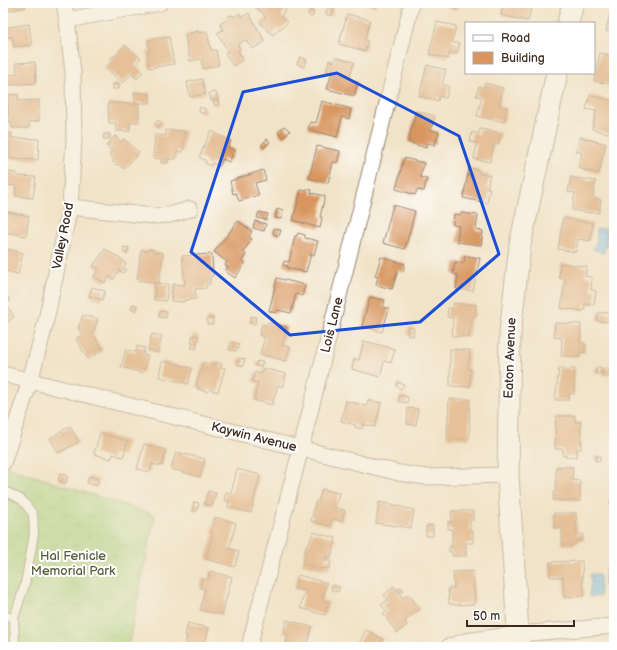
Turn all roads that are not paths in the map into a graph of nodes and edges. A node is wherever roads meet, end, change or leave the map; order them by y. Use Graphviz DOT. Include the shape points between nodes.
graph roads {
  1 [pos="64,3"];
  2 [pos="160,3"];
  3 [pos="412,3"];
  4 [pos="573,3"];
  5 [pos="67,20"];
  6 [pos="568,22"];
  7 [pos="557,74"];
  8 [pos="70,207"];
  9 [pos="190,209"];
  10 [pos="3,374"];
  11 [pos="30,381"];
  12 [pos="301,448"];
  13 [pos="3,463"];
  14 [pos="508,475"];
  15 [pos="3,490"];
  16 [pos="3,615"];
  17 [pos="14,618"];
  18 [pos="614,626"];
  19 [pos="518,641"];
  20 [pos="15,647"];
  21 [pos="249,647"];
  22 [pos="448,647"];
  1 -- 5 [label="street, Valley Road"];
  2 -- 5 [label="street"];
  3 -- 12 [label="street, Lois Lane"];
  4 -- 6 [label="street"];
  5 -- 8 [label="street, Valley Road" via="73,73 74,140"];
  7 -- 14 [label="street, Eaton Avenue" via="528,201 518,260 510,333"];
  8 -- 9 [label="street" via="154,216 170,215"];
  8 -- 11 [label="street, Valley Road" via="45,325"];
  10 -- 11 [label="street, Kaywin Avenue"];
  11 -- 12 [label="street, Kaywin Avenue"];
  11 -- 13 [label="street, Valley Road"];
  12 -- 14 [label="street, Kaywin Avenue" via="413,476"];
  12 -- 21 [label="street, Lois Lane"];
  14 -- 19 [label="street, Eaton Avenue"];
  15 -- 17 [label="lane" via="22,500 32,514 34,534 26,577"];
  16 -- 17 [label="lane"];
  17 -- 20 [label="lane"];
  18 -- 19 [label="street"];
  19 -- 22 [label="street" via="465,641"];
}
